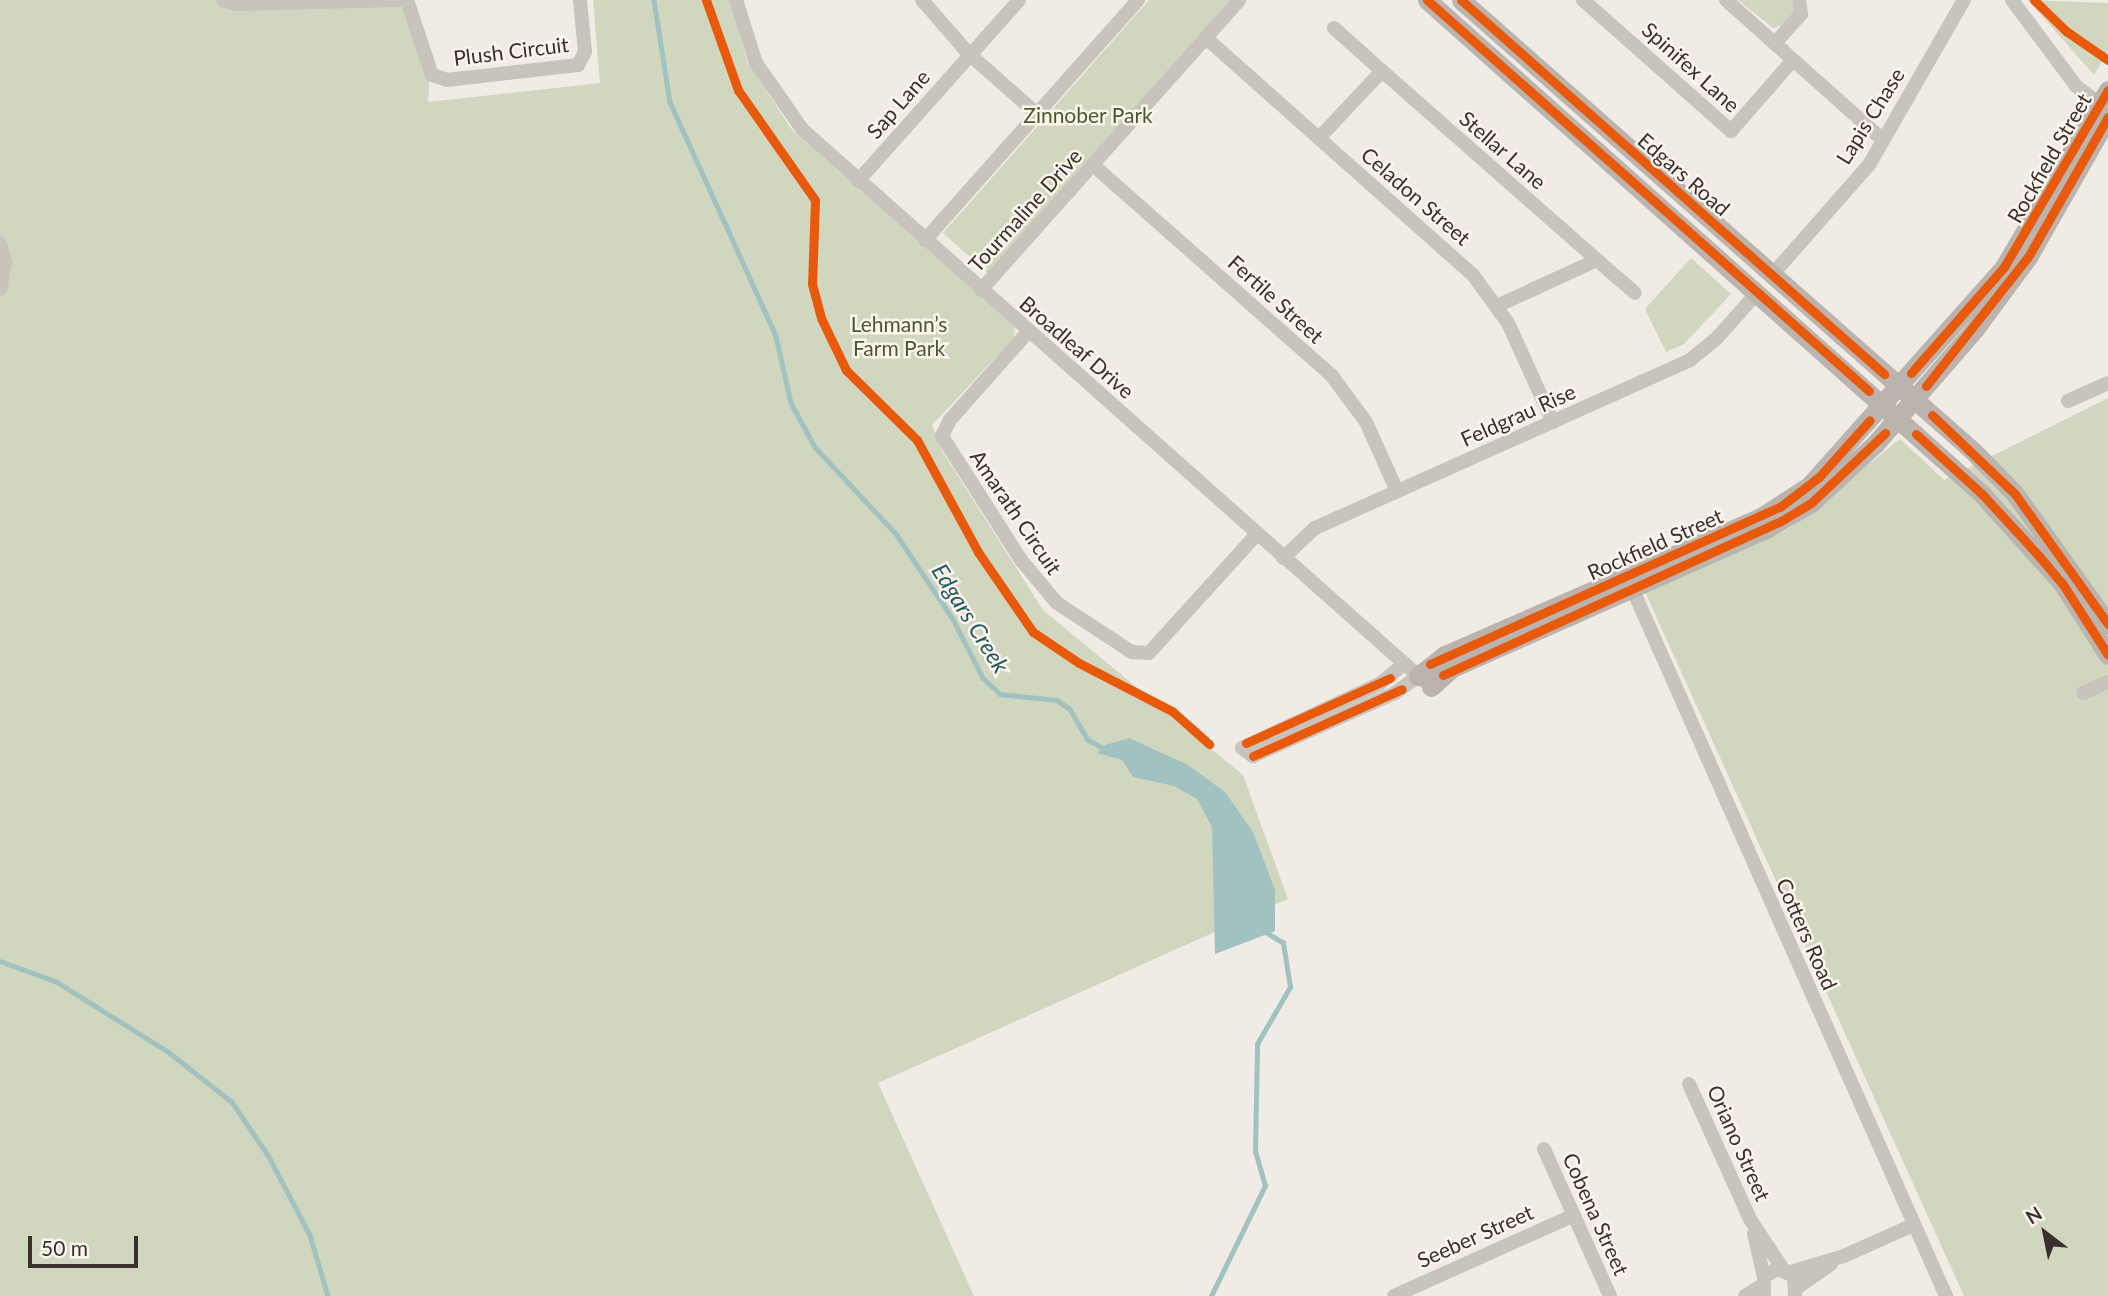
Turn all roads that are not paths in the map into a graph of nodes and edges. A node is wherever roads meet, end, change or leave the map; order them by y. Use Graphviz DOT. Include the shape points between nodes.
graph roads {
  1 [pos="223,0"];
  2 [pos="398,0"];
  3 [pos="407,0"];
  4 [pos="580,0"];
  5 [pos="736,0"];
  6 [pos="922,0"];
  7 [pos="1019,0"];
  8 [pos="1138,0"];
  9 [pos="1239,0"];
  10 [pos="1427,0"];
  11 [pos="1461,0"];
  12 [pos="1583,0"];
  13 [pos="1726,0"];
  14 [pos="1799,0"];
  15 [pos="1964,0"];
  16 [pos="2012,0"];
  17 [pos="1334,28"];
  18 [pos="1206,38"];
  19 [pos="1775,43"];
  20 [pos="969,54"];
  21 [pos="1793,60"];
  22 [pos="1382,71"];
  23 [pos="2106,105"];
  24 [pos="1037,114"];
  25 [pos="1319,138"];
  26 [pos="1883,140"];
  27 [pos="2095,142"];
  28 [pos="1093,165"];
  29 [pos="858,181"];
  30 [pos="925,240"];
  31 [pos="0,243"];
  32 [pos="1597,260"];
  33 [pos="1772,275"];
  34 [pos="0,289"];
  35 [pos="981,290"];
  36 [pos="1635,293"];
  37 [pos="1756,293"];
  38 [pos="1497,306"];
  39 [pos="1028,332"];
  40 [pos="2108,383"];
  41 [pos="1899,387"];
  42 [pos="1914,400"];
  43 [pos="2068,401"];
  44 [pos="1883,404"];
  45 [pos="1898,418"];
  46 [pos="1553,422"];
  47 [pos="1398,491"];
  48 [pos="1256,534"];
  49 [pos="1283,558"];
  50 [pos="1629,582"];
  51 [pos="2108,624"];
  52 [pos="2108,655"];
  53 [pos="1422,680"];
  54 [pos="2108,682"];
  55 [pos="2083,693"];
  56 [pos="1309,723"];
  57 [pos="1689,1084"];
  58 [pos="1544,1149"];
  59 [pos="1574,1215"];
  60 [pos="1750,1219"];
  61 [pos="1913,1225"];
  62 [pos="1844,1256"];
  63 [pos="1786,1270"];
  64 [pos="1763,1286"];
  65 [pos="1796,1291"];
  66 [pos="1394,1296"];
  67 [pos="1610,1296"];
  68 [pos="1745,1296"];
  69 [pos="1945,1296"];
  1 -- 2 [label="street" via="236,4"];
  3 -- 4 [label="street, Plush Circuit" via="432,75 439,80 582,63 586,52"];
  5 -- 29 [label="street, Broadleaf Drive" via="747,42 771,90 803,130"];
  6 -- 20 [label="street"];
  7 -- 20 [label="street, Sap Lane"];
  8 -- 24 [label="street"];
  9 -- 18 [label="street, Tourmaline Drive"];
  10 -- 37 [label="main road, Edgars Road"];
  11 -- 33 [label="main road, Edgars Road"];
  12 -- 21 [label="street, Spinifex Lane" via="1731,131"];
  13 -- 19 [label="street"];
  14 -- 19 [label="street" via="1801,14"];
  15 -- 26 [label="street, Lapis Chase"];
  16 -- 23 [label="street" via="2076,86"];
  17 -- 22 [label="street, Stellar Lane"];
  18 -- 25 [label="street, Celadon Street"];
  18 -- 28 [label="street, Tourmaline Drive"];
  19 -- 21 [label="street"];
  20 -- 24 [label="street"];
  20 -- 29 [label="street, Sap Lane"];
  21 -- 26 [label="street"];
  22 -- 25 [label="street"];
  22 -- 32 [label="street, Stellar Lane"];
  23 -- 27 [label="main road, Rockfield Street"];
  24 -- 30 [label="street"];
  25 -- 38 [label="street, Celadon Street" via="1473,275"];
  26 -- 33 [label="street, Lapis Chase" via="1869,165"];
  27 -- 41 [label="main road, Rockfield Street" via="2004,267"];
  27 -- 42 [label="main road, Rockfield Street" via="2028,257"];
  28 -- 35 [label="street, Tourmaline Drive"];
  28 -- 47 [label="street, Fertile Street" via="1332,376 1366,422"];
  29 -- 30 [label="street, Broadleaf Drive"];
  30 -- 35 [label="street, Broadleaf Drive"];
  31 -- 34 [label="street" via="5,262"];
  32 -- 36 [label="street, Stellar Lane"];
  32 -- 38 [label="street"];
  33 -- 37 [label="main road"];
  33 -- 41 [label="main road, Edgars Road"];
  35 -- 39 [label="street, Broadleaf Drive"];
  37 -- 44 [label="main road, Edgars Road"];
  37 -- 46 [label="street, Feldgrau Rise" via="1717,338 1690,360"];
  38 -- 46 [label="street, Celadon Street"];
  39 -- 48 [label="street, Broadleaf Drive"];
  39 -- 48 [label="street, Amarath Circuit" via="950,420 942,436 1026,567 1057,603 1132,652 1149,653"];
  40 -- 43 [label="street"];
  41 -- 42 [label="main road, Edgars Road"];
  41 -- 44 [label="main road, Rockfield Street"];
  42 -- 45 [label="main road, Rockfield Street"];
  42 -- 51 [label="main road, Edgars Road" via="2015,494"];
  44 -- 45 [label="main road, Edgars Road"];
  44 -- 50 [label="main road, Rockfield Street" via="1819,477 1796,496"];
  45 -- 50 [label="main road, Rockfield Street" via="1865,455 1797,512"];
  45 -- 52 [label="main road, Edgars Road" via="1982,494 2039,556"];
  46 -- 47 [label="street, Feldgrau Rise"];
  47 -- 49 [label="street, Feldgrau Rise" via="1315,527"];
  48 -- 49 [label="street, Broadleaf Drive"];
  49 -- 53 [label="street, Broadleaf Drive"];
  50 -- 53 [label="main road, Rockfield Street" via="1445,655"];
  50 -- 61 [label="street, Cotters Road"];
  53 -- 56 [label="street, Rockfield Street"];
  54 -- 55 [label="street"];
  57 -- 60 [label="street, Oriano Street"];
  58 -- 59 [label="street, Cobena Street"];
  59 -- 66 [label="street, Seeber Street"];
  59 -- 67 [label="street, Cobena Street"];
  60 -- 63 [label="street, Oriano Street"];
  60 -- 64 [label="street, Oriano Street"];
  61 -- 62 [label="street"];
  61 -- 69 [label="street, Cotters Road"];
  62 -- 63 [label="street"];
  62 -- 65 [label="street"];
  63 -- 64 [label="street"];
  63 -- 65 [label="street, Oriano Street"];
  64 -- 68 [label="street"];
}
